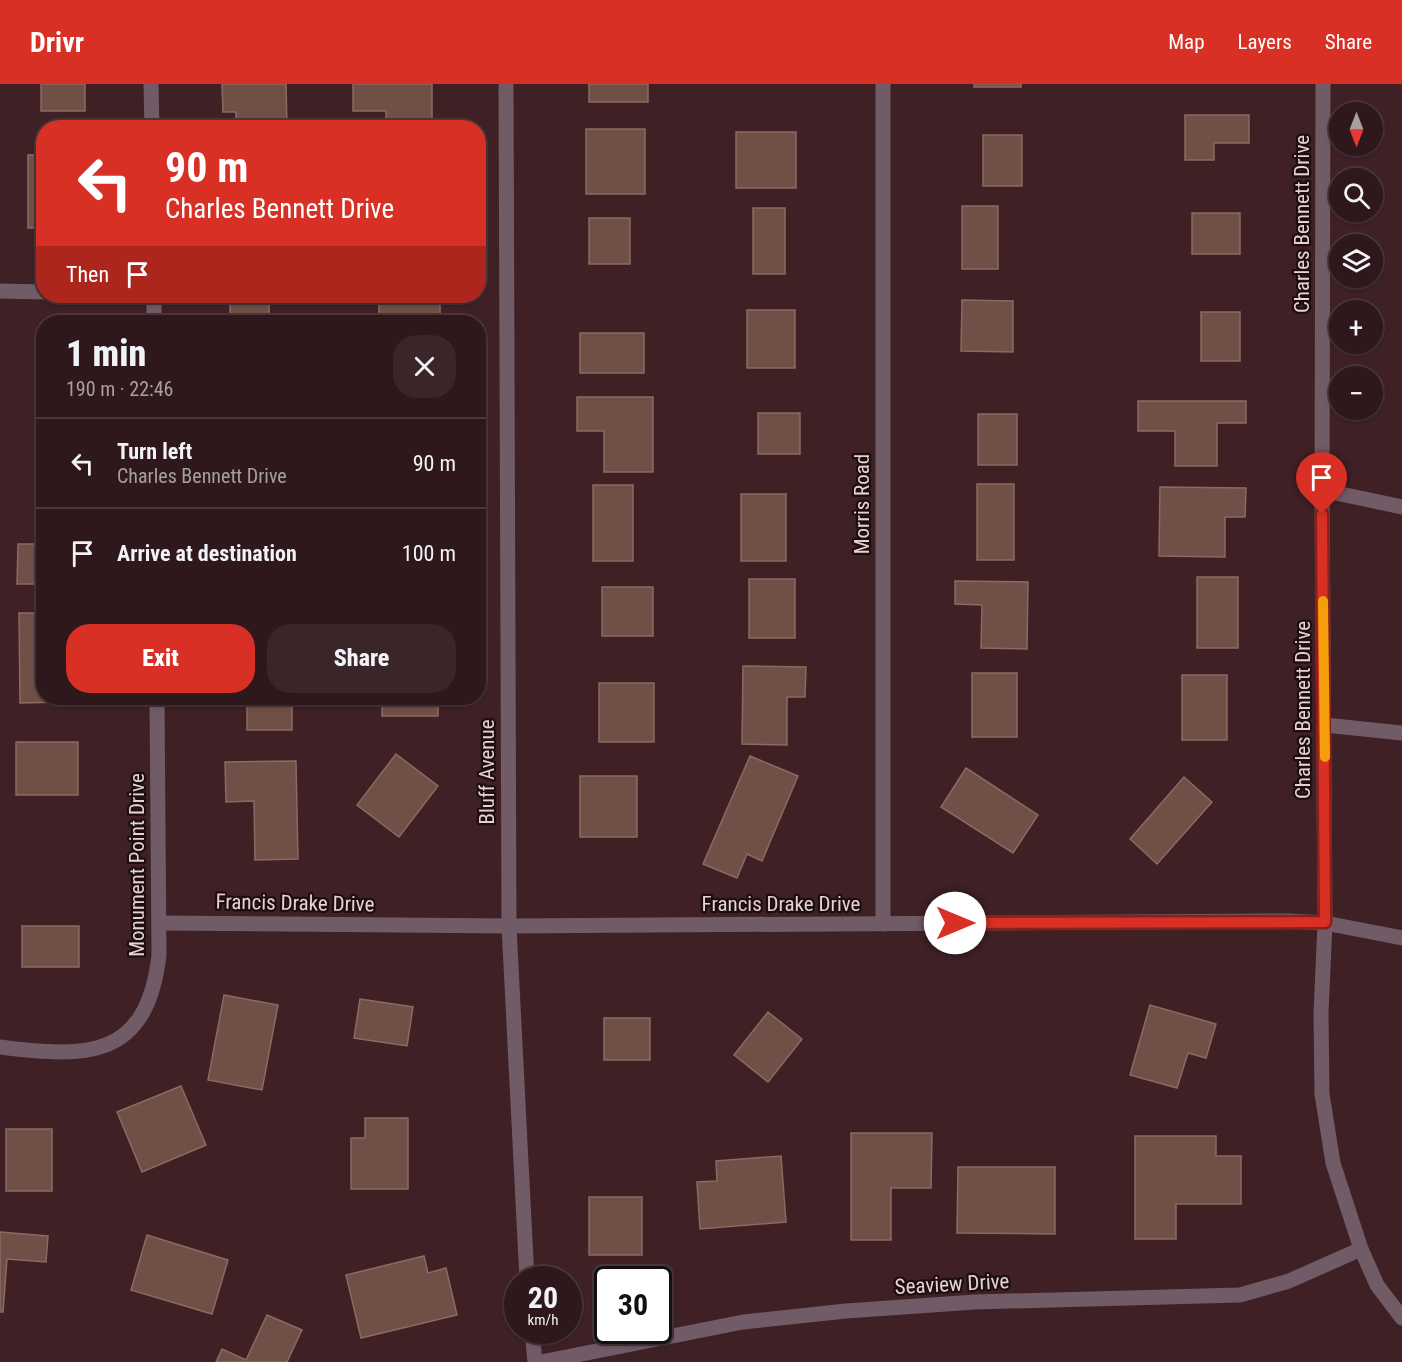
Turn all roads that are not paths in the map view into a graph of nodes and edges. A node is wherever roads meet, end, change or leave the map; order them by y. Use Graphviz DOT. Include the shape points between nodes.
graph roads {
  1 [pos="151,84"];
  2 [pos="506,84"];
  3 [pos="883,84"];
  4 [pos="1323,84"];
  5 [pos="152,120"];
  6 [pos="0,291"];
  7 [pos="36,292"];
  8 [pos="1322,490"];
  9 [pos="1402,507"];
  10 [pos="157,705"];
  11 [pos="1324,725"];
  12 [pos="1402,734"];
  13 [pos="159,922"];
  14 [pos="1325,922"];
  15 [pos="883,924"];
  16 [pos="509,926"];
  17 [pos="1402,938"];
  18 [pos="0,1047"];
  19 [pos="1361,1249"];
  20 [pos="526,1266"];
  21 [pos="1402,1318"];
  22 [pos="533,1344"];
  23 [pos="535,1362"];
  24 [pos="541,1362"];
  1 -- 5 [label="street"];
  2 -- 16 [label="street, Bluff Avenue"];
  3 -- 15 [label="street, Morris Road"];
  4 -- 8 [label="street, Charles Bennett Drive"];
  6 -- 7 [label="street"];
  8 -- 9 [label="street"];
  8 -- 11 [label="street, Charles Bennett Drive"];
  10 -- 13 [label="street, Monument Point Drive"];
  11 -- 12 [label="street"];
  11 -- 14 [label="street, Charles Bennett Drive"];
  13 -- 16 [label="street, Francis Drake Drive"];
  13 -- 18 [label="street, Monument Point Drive" via="156,980 149,1003 134,1026 105,1048 89,1052 69,1054"];
  14 -- 15 [label="street, Francis Drake Drive"];
  14 -- 17 [label="street, Francis Drake Drive"];
  14 -- 19 [label="street, Charles Bennett Drive" via="1322,1094 1334,1163"];
  15 -- 16 [label="street, Francis Drake Drive"];
  16 -- 20 [label="street, Bluff Avenue"];
  19 -- 21 [label="street, Charles Bennett Drive" via="1377,1285"];
  19 -- 24 [label="street, Seaview Drive" via="1289,1281 1240,1295 975,1302 846,1311 743,1322"];
  22 -- 23 [label="street"];
}
